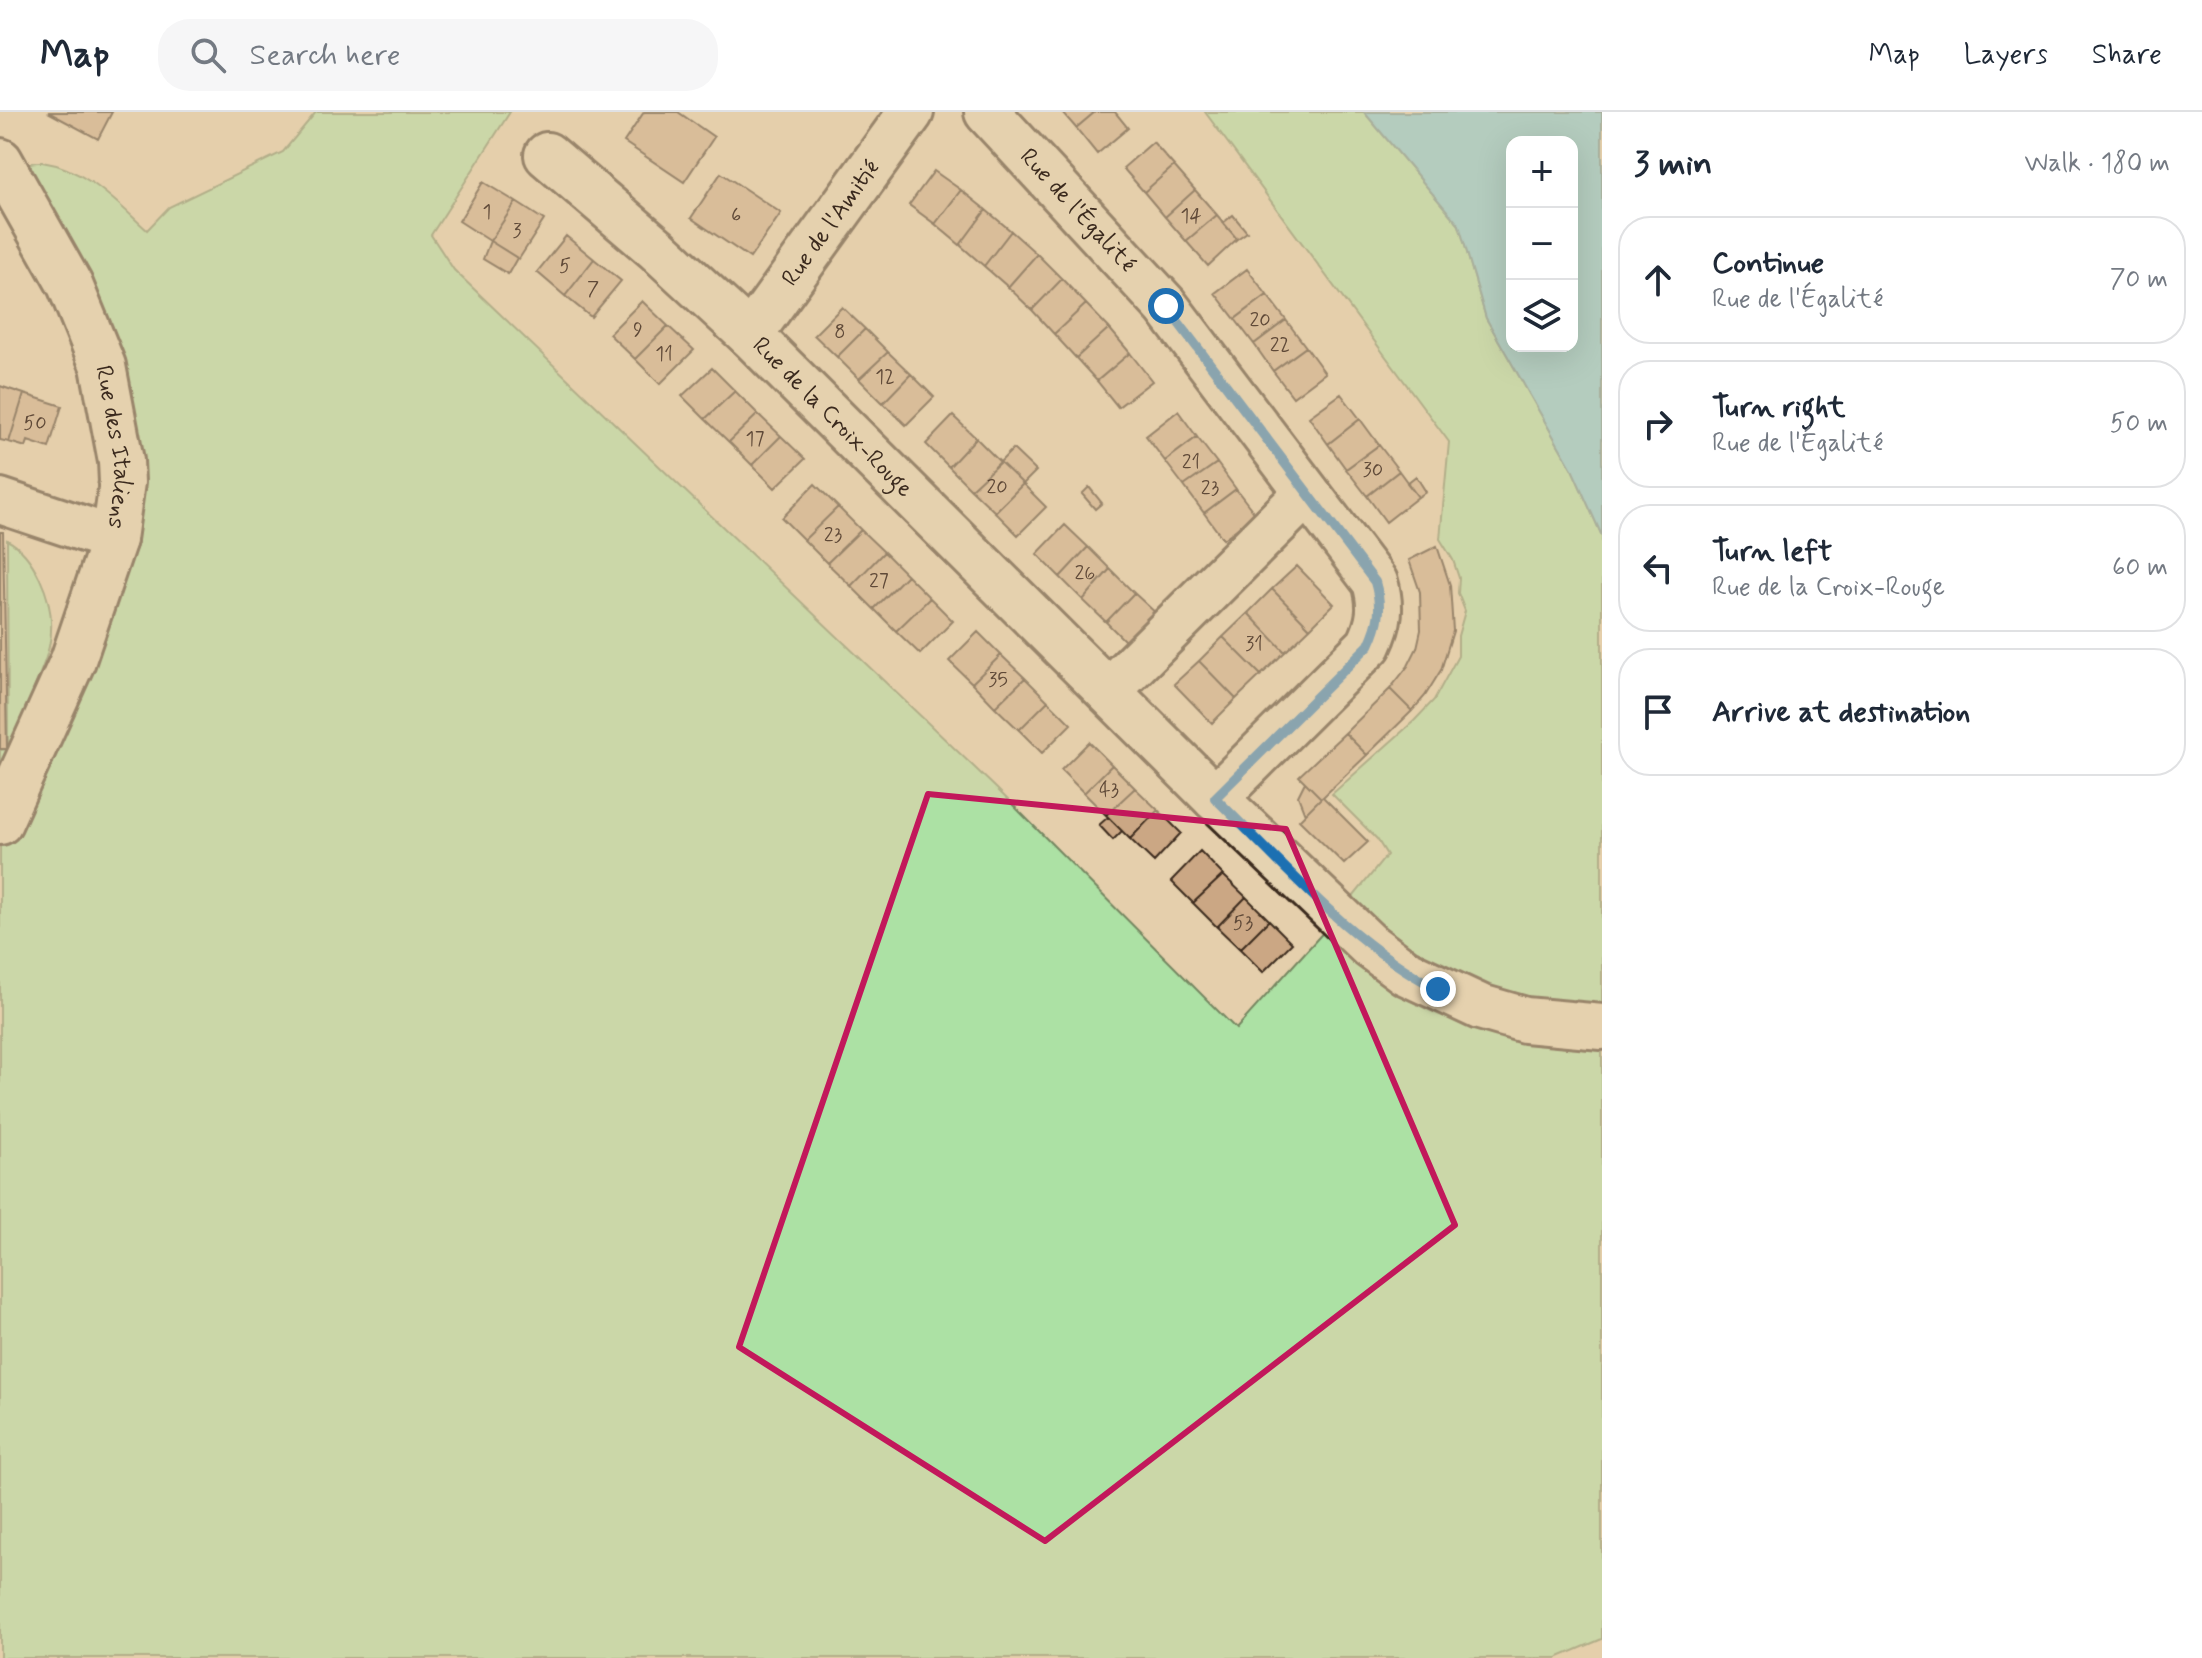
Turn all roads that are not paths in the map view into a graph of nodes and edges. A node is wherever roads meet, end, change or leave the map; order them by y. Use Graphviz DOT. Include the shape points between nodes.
graph roads {
  1 [pos="911,112"];
  2 [pos="987,112"];
  3 [pos="547,155"];
  4 [pos="3,165"];
  5 [pos="750,335"];
  6 [pos="1307,493"];
  7 [pos="0,501"];
  8 [pos="114,539"];
  9 [pos="1108,691"];
  10 [pos="1215,798"];
  11 [pos="0,822"];
  12 [pos="1602,1027"];
  1 -- 5 [label="street, Rue de l'Amitié"];
  2 -- 6 [label="street, Rue de l'Égalité" via="1166,306"];
  3 -- 5 [label="street, Rue de la Croix-Rouge"];
  4 -- 8 [label="street, Rue des Italiens" via="70,285 103,366 121,461"];
  5 -- 9 [label="street, Rue de la Croix-Rouge"];
  6 -- 9 [label="street"];
  6 -- 10 [label="street, Rue de l'Égalité" via="1375,582 1380,617 1369,645"];
  7 -- 8 [label="street"];
  8 -- 11 [label="street, Rue des Italiens" via="73,660"];
  9 -- 10 [label="street, Rue de la Croix-Rouge"];
  10 -- 12 [label="street, Rue de la Croix-Rouge" via="1352,930 1405,972 1480,1007 1525,1020"];
}
